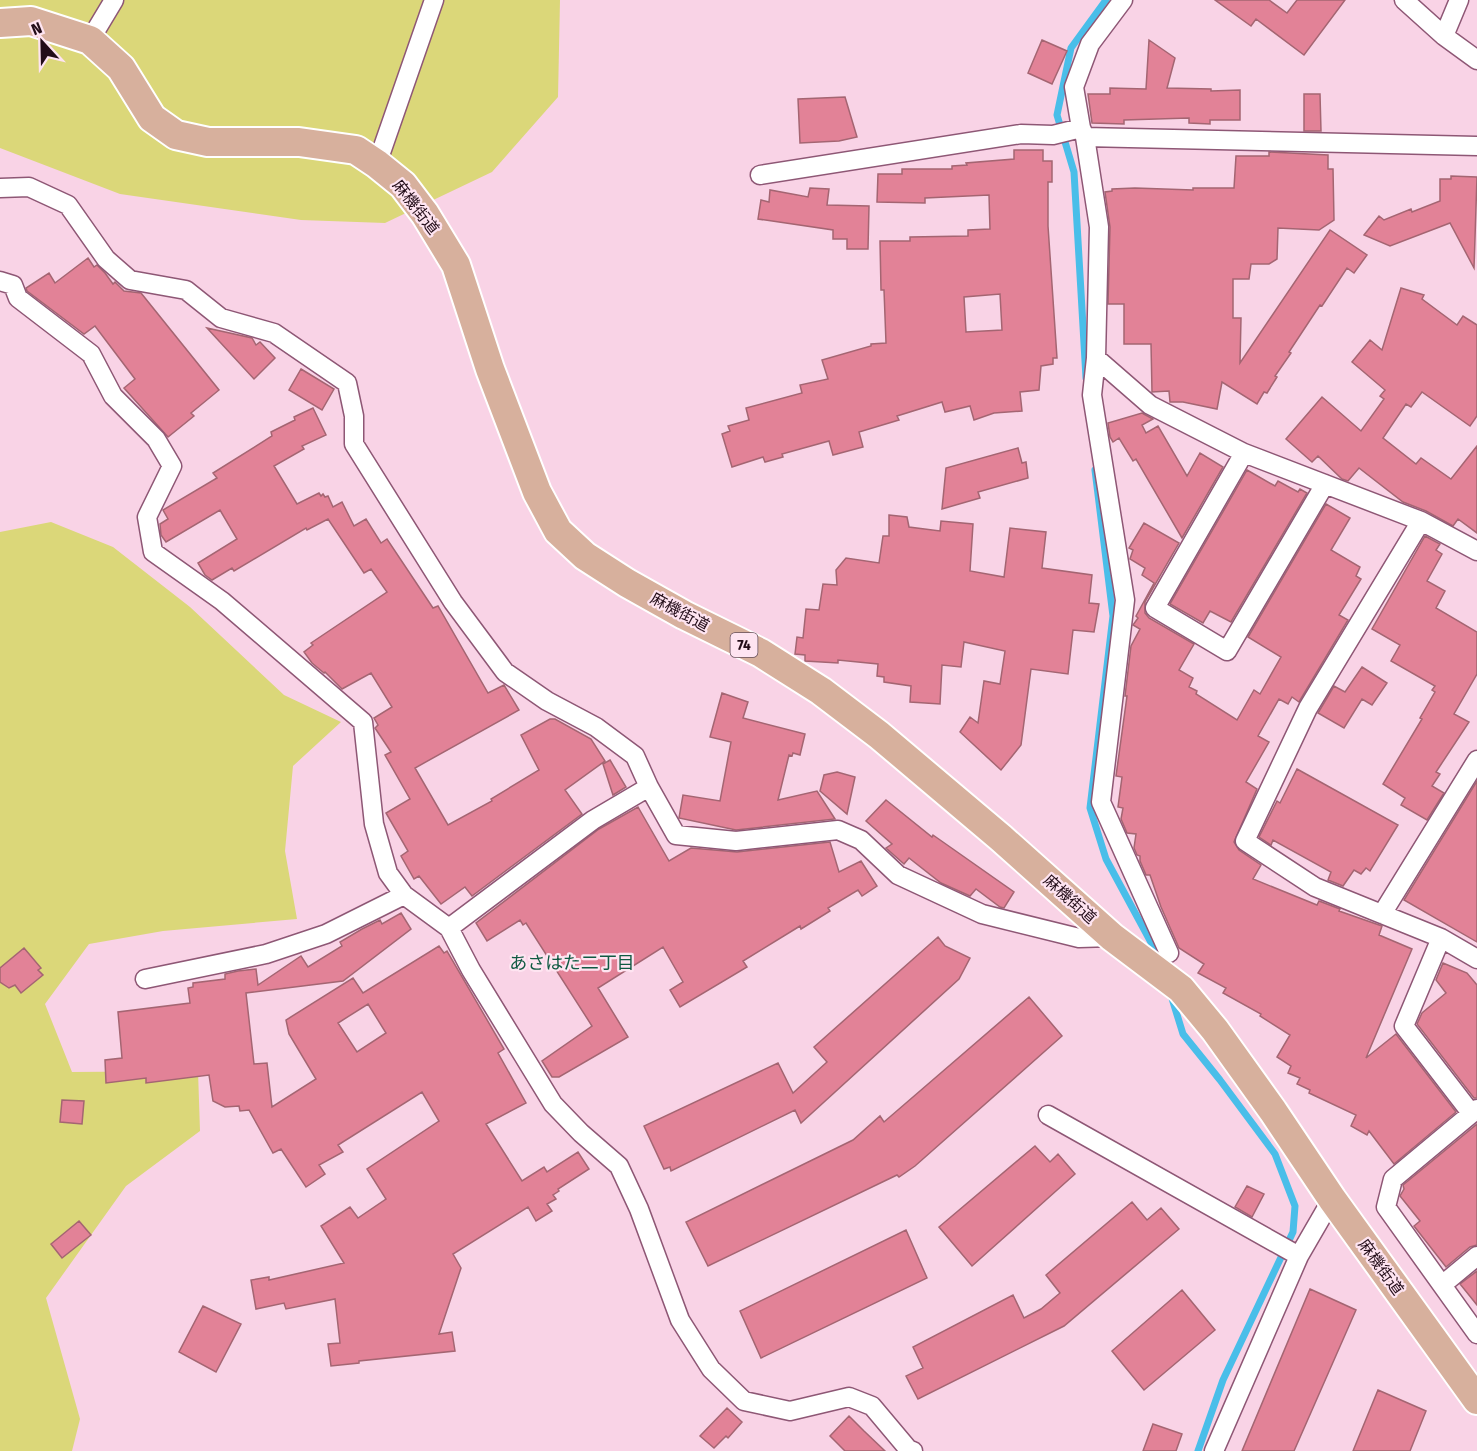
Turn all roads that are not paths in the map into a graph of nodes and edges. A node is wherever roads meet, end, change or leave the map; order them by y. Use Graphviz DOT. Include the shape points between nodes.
graph roads {
  1 [pos="114,0"];
  2 [pos="434,0"];
  3 [pos="1123,0"];
  4 [pos="1404,0"];
  5 [pos="1459,0"];
  6 [pos="0,23"];
  7 [pos="1444,36"];
  8 [pos="90,40"];
  9 [pos="1477,60"];
  10 [pos="1072,133"];
  11 [pos="1477,146"];
  12 [pos="377,164"];
  13 [pos="760,175"];
  14 [pos="0,188"];
  15 [pos="0,281"];
  16 [pos="1096,358"];
  17 [pos="1244,453"];
  18 [pos="1324,484"];
  19 [pos="1421,521"];
  20 [pos="1477,551"];
  21 [pos="1477,760"];
  22 [pos="649,787"];
  23 [pos="404,895"];
  24 [pos="1382,914"];
  25 [pos="449,928"];
  26 [pos="1112,937"];
  27 [pos="1441,938"];
  28 [pos="1169,953"];
  29 [pos="1477,959"];
  30 [pos="145,979"];
  31 [pos="1474,1111"];
  32 [pos="1048,1115"];
  33 [pos="1332,1199"];
  34 [pos="1299,1256"];
  35 [pos="1477,1256"];
  36 [pos="1442,1285"];
  37 [pos="1477,1334"];
  38 [pos="1477,1400"];
  39 [pos="913,1451"];
  40 [pos="1214,1451"];
  1 -- 8 [label="street"];
  2 -- 12 [label="street"];
  3 -- 10 [label="street" via="1090,44 1074,87"];
  4 -- 7 [label="street"];
  5 -- 7 [label="street"];
  6 -- 8 [label="main road, 麻機街道 / 74" via="31,21"];
  7 -- 9 [label="street"];
  8 -- 12 [label="main road, 麻機街道 / 74" via="121,68 152,118 176,135 208,142 299,142 356,150"];
  10 -- 11 [label="street"];
  10 -- 13 [label="street" via="1021,134"];
  10 -- 16 [label="street" via="1099,227"];
  12 -- 26 [label="main road, 麻機街道 / 74" via="403,185 456,265 528,470 558,531 585,556 627,583 761,653 821,691 928,776"];
  14 -- 22 [label="street" via="29,187 68,205 106,260 130,280 186,290 221,318 274,333 347,383 354,416 354,444 481,642 505,672 635,756"];
  15 -- 23 [label="street" via="13,285 18,298 91,354 113,396 156,439 172,466 147,518 153,552 222,601 363,722 374,824 388,873"];
  16 -- 17 [label="street" via="1150,405"];
  16 -- 28 [label="street" via="1092,395 1125,600 1101,802"];
  17 -- 18 [label="street"];
  17 -- 18 [label="street" via="1155,608 1227,651"];
  18 -- 19 [label="street"];
  19 -- 20 [label="street"];
  19 -- 24 [label="street" via="1308,708 1245,842 1315,888"];
  21 -- 24 [label="street"];
  22 -- 25 [label="street" via="593,820"];
  22 -- 26 [label="street" via="676,835 736,841 838,830 861,840 898,875 982,914 1079,938"];
  23 -- 25 [label="street"];
  23 -- 30 [label="street" via="326,934 267,954"];
  24 -- 27 [label="street"];
  25 -- 39 [label="street" via="553,1104 619,1166 680,1320 711,1369 744,1401 790,1411 849,1397 872,1406"];
  26 -- 33 [label="main road, 麻機街道 / 74" via="1181,989 1215,1029"];
  27 -- 29 [label="street"];
  27 -- 31 [label="street" via="1404,1026"];
  31 -- 36 [label="street" via="1393,1179 1386,1207"];
  32 -- 34 [label="street"];
  33 -- 34 [label="street"];
  33 -- 38 [label="main road, 麻機街道 / 74"];
  34 -- 40 [label="street"];
  35 -- 36 [label="street"];
  36 -- 37 [label="street"];
}
